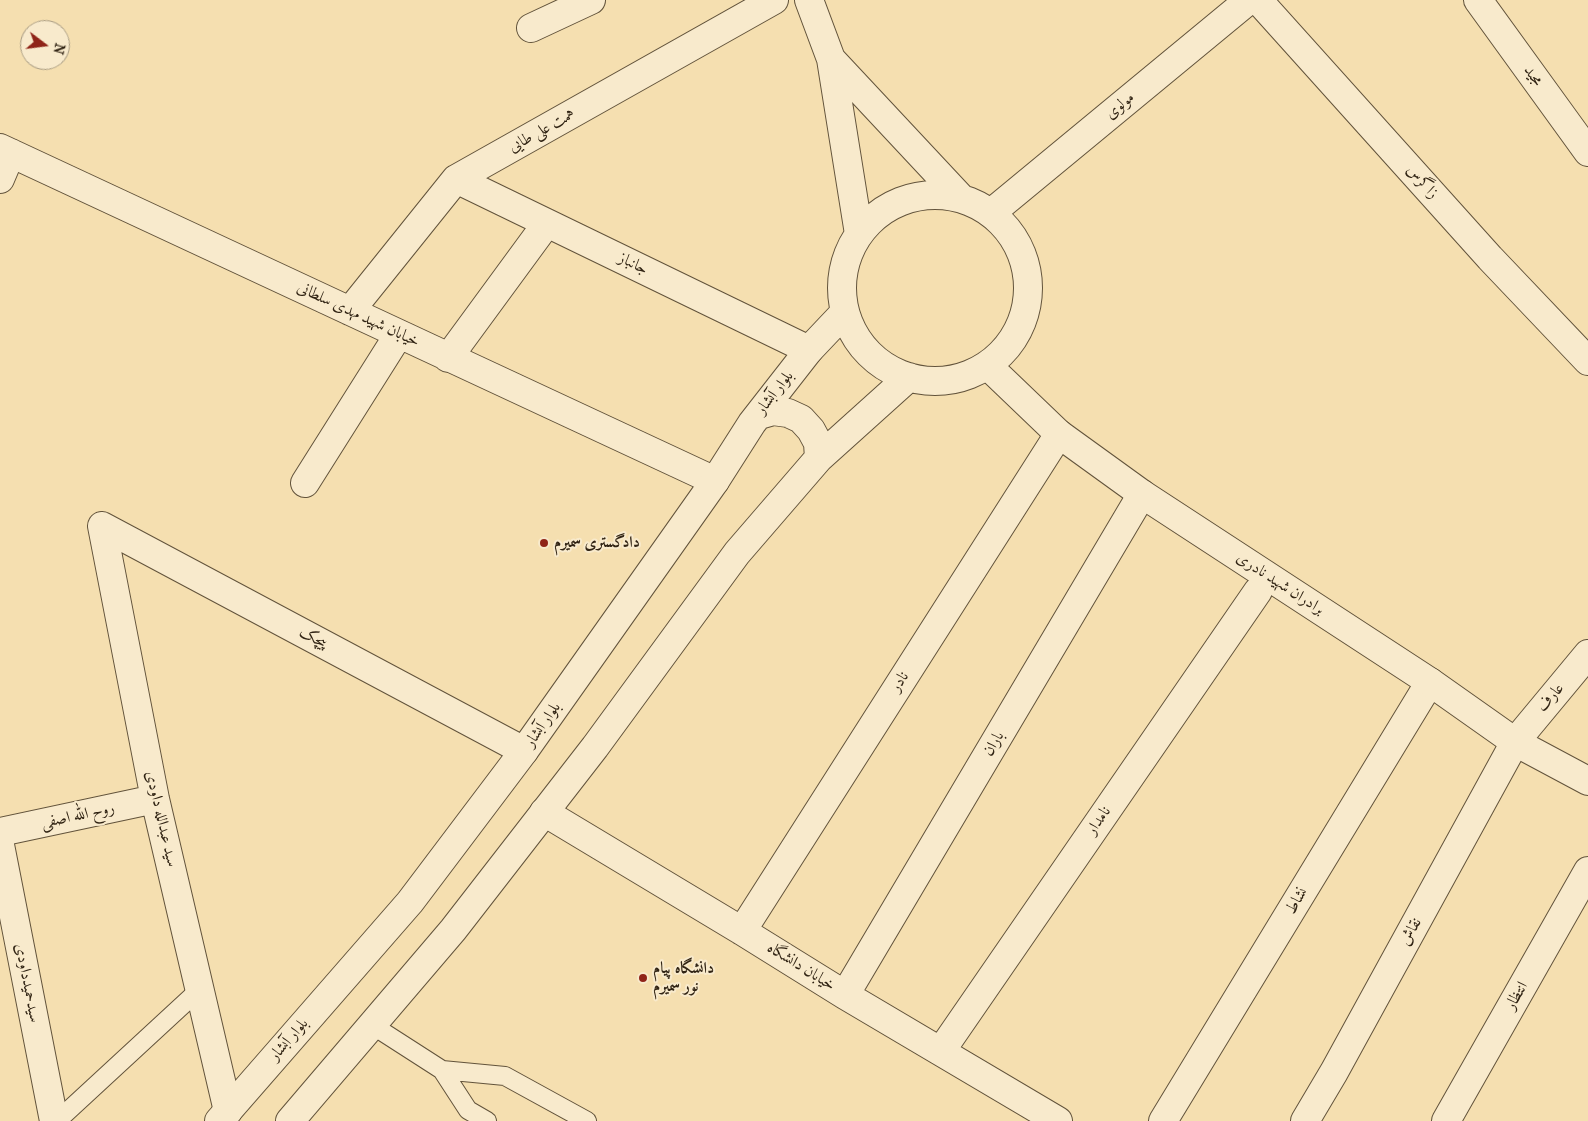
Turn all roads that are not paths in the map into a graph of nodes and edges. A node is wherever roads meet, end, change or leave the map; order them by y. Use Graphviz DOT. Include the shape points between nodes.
graph roads {
  1 [pos="591,0"];
  2 [pos="774,0"];
  3 [pos="810,0"];
  4 [pos="1249,0"];
  5 [pos="1258,0"];
  6 [pos="1478,0"];
  7 [pos="531,28"];
  8 [pos="831,59"];
  9 [pos="6,151"];
  10 [pos="1588,152"];
  11 [pos="0,179"];
  12 [pos="456,179"];
  13 [pos="960,197"];
  14 [pos="991,213"];
  15 [pos="547,223"];
  16 [pos="859,234"];
  17 [pos="350,310"];
  18 [pos="845,312"];
  19 [pos="399,334"];
  20 [pos="809,350"];
  21 [pos="448,358"];
  22 [pos="1588,361"];
  23 [pos="987,365"];
  24 [pos="909,378"];
  25 [pos="759,415"];
  26 [pos="1059,434"];
  27 [pos="819,458"];
  28 [pos="715,481"];
  29 [pos="305,483"];
  30 [pos="1142,494"];
  31 [pos="102,526"];
  32 [pos="1258,591"];
  33 [pos="1588,654"];
  34 [pos="1430,682"];
  35 [pos="1515,742"];
  36 [pos="524,751"];
  37 [pos="1588,781"];
  38 [pos="155,799"];
  39 [pos="544,812"];
  40 [pos="0,832"];
  41 [pos="0,845"];
  42 [pos="1588,871"];
  43 [pos="742,931"];
  44 [pos="200,989"];
  45 [pos="845,995"];
  46 [pos="372,1025"];
  47 [pos="941,1051"];
  48 [pos="442,1070"];
  49 [pos="224,1116"];
  50 [pos="56,1121"];
  51 [pos="290,1121"];
  52 [pos="487,1121"];
  53 [pos="587,1121"];
  54 [pos="1058,1121"];
  55 [pos="1164,1121"];
  56 [pos="1305,1121"];
  57 [pos="1446,1121"];
  1 -- 7 [label="street"];
  2 -- 12 [label="street, همت علی طایی"];
  3 -- 8 [label="street"];
  4 -- 14 [label="street, مولوی"];
  5 -- 22 [label="street, زاگرس" via="1490,258"];
  6 -- 10 [label="street, مجید"];
  8 -- 13 [label="street"];
  8 -- 16 [label="street"];
  9 -- 11 [label="street"];
  9 -- 17 [label="street, خیابان شهید مهدی سلطانی"];
  12 -- 15 [label="street, جانباز"];
  12 -- 17 [label="street, همت علی طایی"];
  13 -- 14 [label="street"];
  13 -- 16 [label="street" via="931,194 904,200 878,214"];
  14 -- 23 [label="street" via="1012,234 1024,261 1028,290 1023,319 1008,345"];
  15 -- 20 [label="street, جانباز"];
  15 -- 21 [label="street"];
  16 -- 18 [label="street" via="847,258 842,285"];
  17 -- 19 [label="street, خیابان شهید مهدی سلطانی"];
  18 -- 20 [label="street, بلوار آبشار"];
  18 -- 24 [label="street" via="858,341 880,364"];
  19 -- 21 [label="street, خیابان شهید مهدی سلطانی"];
  19 -- 29 [label="street"];
  20 -- 25 [label="street, بلوار آبشار"];
  21 -- 28 [label="street, خیابان شهید مهدی سلطانی"];
  23 -- 24 [label="street" via="963,377 945,380"];
  23 -- 26 [label="street, برادران شهید نادری"];
  24 -- 27 [label="street"];
  25 -- 27 [label="street" via="773,411 801,419 818,443"];
  25 -- 28 [label="street, بلوار آبشار"];
  26 -- 30 [label="street, برادران شهید نادری"];
  26 -- 43 [label="street, نادر"];
  27 -- 39 [label="street" via="737,553"];
  28 -- 36 [label="street, بلوار آبشار"];
  30 -- 34 [label="street, برادران شهید نادری"];
  30 -- 45 [label="street, باران"];
  31 -- 36 [label="street, پیچک"];
  31 -- 38 [label="street, سید عبدالله داودی"];
  32 -- 47 [label="street, نامدار"];
  33 -- 35 [label="street, عارف"];
  34 -- 35 [label="street, برادران شهید نادری"];
  34 -- 55 [label="street, نشاط"];
  35 -- 37 [label="street, برادران شهید نادری"];
  35 -- 56 [label="street, نقاش"];
  36 -- 49 [label="street, بلوار آبشار" via="410,902"];
  38 -- 40 [label="street, روح الله اصفی"];
  38 -- 44 [label="street, سید عبدالله داودی"];
  39 -- 43 [label="street, خیابان دانشگاه"];
  39 -- 46 [label="street" via="453,930"];
  41 -- 50 [label="street, سیدحمیدداودی"];
  42 -- 57 [label="street, انتظار"];
  43 -- 45 [label="street, خیابان دانشگاه"];
  44 -- 49 [label="street, سید عبدالله داودی"];
  44 -- 50 [label="lane"];
  45 -- 47 [label="street, خیابان دانشگاه"];
  46 -- 48 [label="lane"];
  46 -- 51 [label="street"];
  47 -- 54 [label="street, خیابان دانشگاه"];
  48 -- 52 [label="lane" via="468,1110"];
  48 -- 53 [label="lane" via="505,1076"];
}
